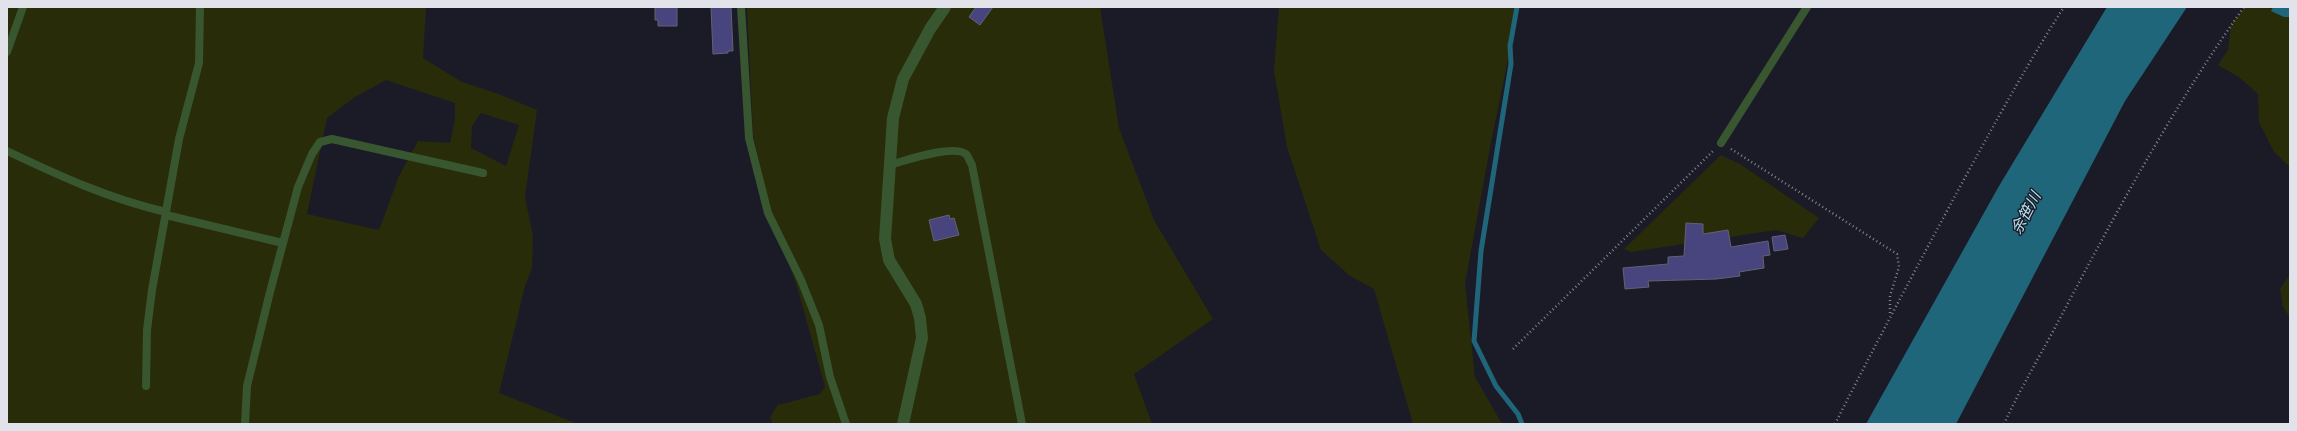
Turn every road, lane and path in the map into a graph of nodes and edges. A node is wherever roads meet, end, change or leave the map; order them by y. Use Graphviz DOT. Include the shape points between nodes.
graph roads {
  1 [pos="23,7"];
  2 [pos="200,7"];
  3 [pos="741,7"];
  4 [pos="945,7"];
  5 [pos="1807,7"];
  6 [pos="2064,7"];
  7 [pos="2244,7"];
  8 [pos="7,52"];
  9 [pos="1721,143"];
  10 [pos="7,151"];
  11 [pos="889,165"];
  12 [pos="483,173"];
  13 [pos="166,214"];
  14 [pos="283,243"];
  15 [pos="1890,316"];
  16 [pos="1513,349"];
  17 [pos="146,386"];
  18 [pos="245,424"];
  19 [pos="846,424"];
  20 [pos="903,424"];
  21 [pos="1022,424"];
  22 [pos="1835,424"];
  23 [pos="2004,424"];
  1 -- 8 [label="lane"];
  2 -- 13 [label="lane" via="199,63 179,139"];
  3 -- 19 [label="lane" via="749,138 768,213 801,280 819,326 830,377"];
  4 -- 11 [label="street" via="903,79 893,118"];
  5 -- 9 [label="lane"];
  6 -- 15 [label="path" via="2033,54"];
  7 -- 23 [label="path" via="2203,66 2150,151"];
  9 -- 15 [label="path" via="1897,254 1899,267 1890,296"];
  9 -- 16 [label="path"];
  10 -- 13 [label="lane" via="89,190"];
  11 -- 20 [label="street" via="885,239 889,260 916,304 922,338"];
  11 -- 21 [label="lane" via="948,150 966,154 972,165"];
  12 -- 14 [label="lane" via="332,139 320,142 298,187"];
  13 -- 14 [label="lane"];
  13 -- 17 [label="lane" via="147,330"];
  14 -- 18 [label="lane" via="247,386"];
  15 -- 22 [label="path"];
}
